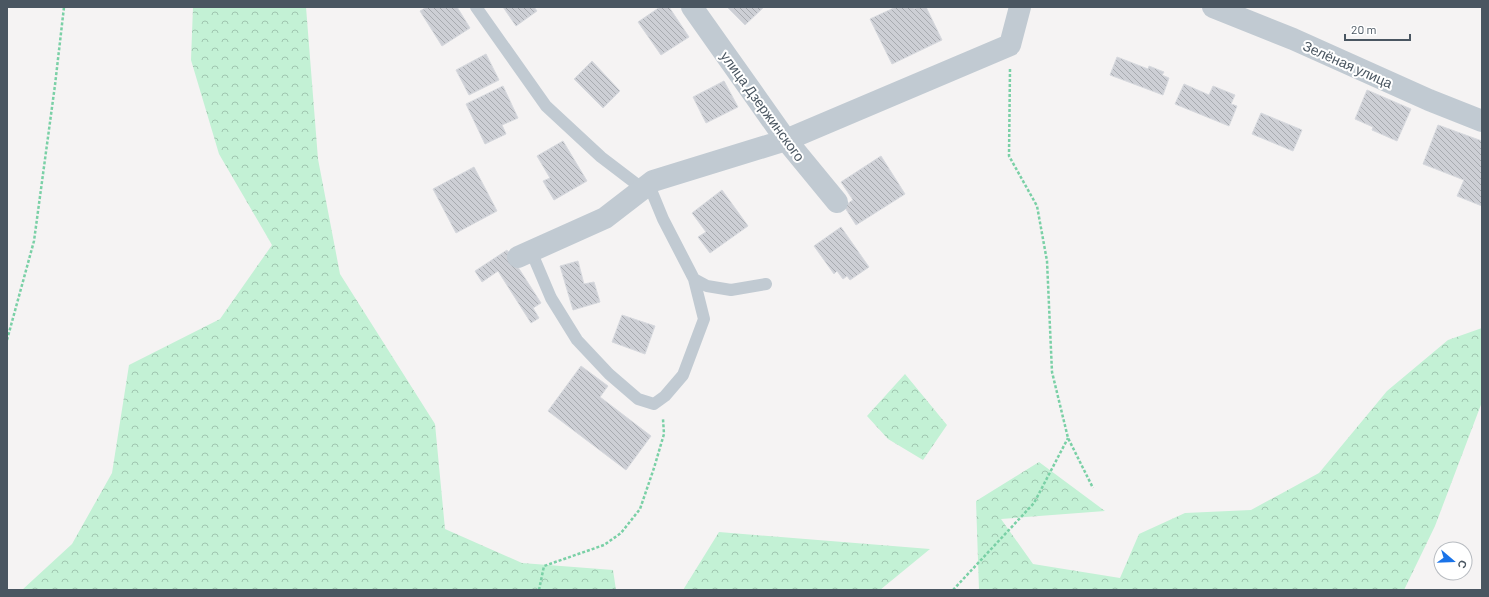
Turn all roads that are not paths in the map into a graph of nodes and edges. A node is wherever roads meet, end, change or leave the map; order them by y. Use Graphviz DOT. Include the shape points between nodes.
graph roads {
  1 [pos="476,7"];
  2 [pos="692,7"];
  3 [pos="1020,7"];
  4 [pos="1213,7"];
  5 [pos="1482,121"];
  6 [pos="786,140"];
  7 [pos="646,187"];
  8 [pos="837,202"];
  9 [pos="525,254"];
  10 [pos="694,279"];
  11 [pos="766,284"];
  1 -- 7 [label="lane" via="546,106 601,157"];
  2 -- 6 [label="street, улица Дзержинского"];
  3 -- 6 [label="street" via="1010,45"];
  4 -- 5 [label="street, Зелёная улица"];
  6 -- 7 [label="street" via="653,182"];
  6 -- 8 [label="street, улица Дзержинского"];
  7 -- 9 [label="street" via="605,218"];
  7 -- 10 [label="lane"];
  9 -- 10 [label="lane" via="577,340 609,374 638,399 654,404 665,396 683,375 704,319"];
  10 -- 11 [label="lane" via="707,286 731,290"];
}
